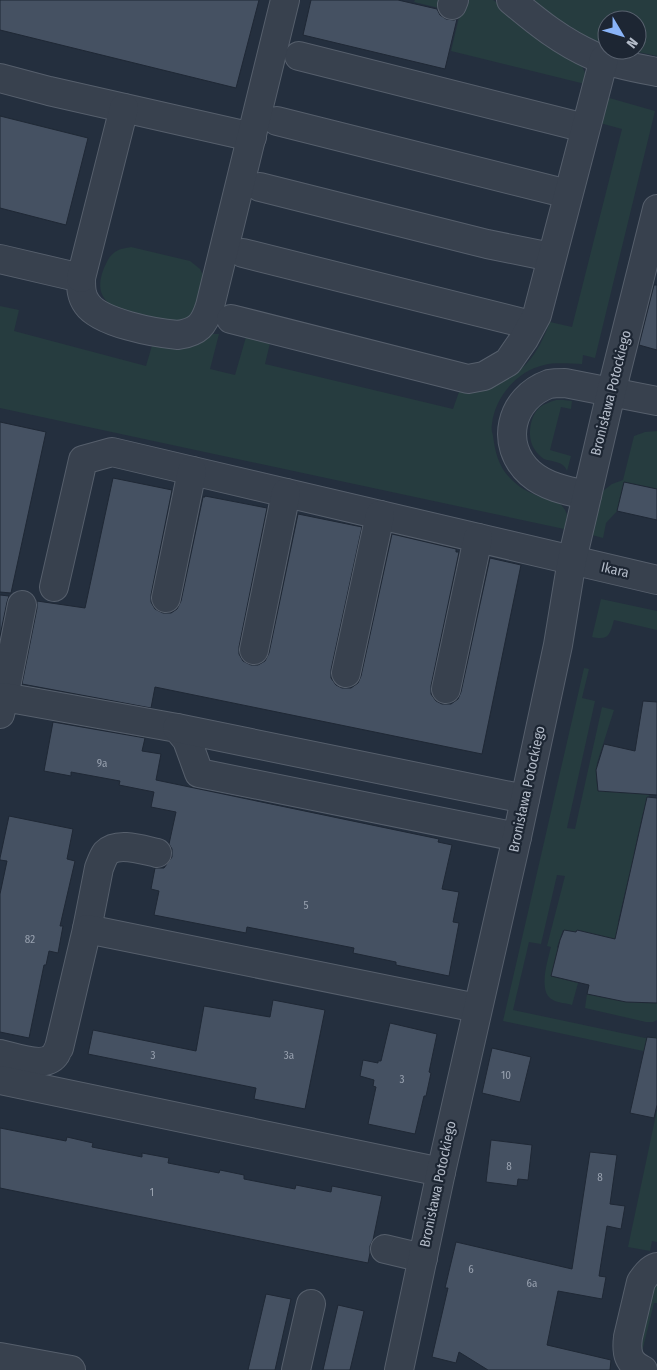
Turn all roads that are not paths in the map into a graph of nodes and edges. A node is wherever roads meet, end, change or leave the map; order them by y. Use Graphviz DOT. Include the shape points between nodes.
graph roads {
  1 [pos="285,0"];
  2 [pos="511,0"];
  3 [pos="300,56"];
  4 [pos="597,57"];
  5 [pos="604,60"];
  6 [pos="608,60"];
  7 [pos="657,72"];
  8 [pos="0,78"];
  9 [pos="124,108"];
  10 [pos="276,121"];
  11 [pos="585,128"];
  12 [pos="252,137"];
  13 [pos="260,187"];
  14 [pos="568,194"];
  15 [pos="657,209"];
  16 [pos="243,253"];
  17 [pos="551,258"];
  18 [pos="0,259"];
  19 [pos="81,278"];
  20 [pos="230,320"];
  21 [pos="532,326"];
  22 [pos="611,393"];
  23 [pos="657,401"];
  24 [pos="192,471"];
  25 [pos="286,493"];
  26 [pos="587,495"];
  27 [pos="380,515"];
  28 [pos="478,538"];
  29 [pos="572,560"];
  30 [pos="657,580"];
  31 [pos="54,587"];
  32 [pos="166,598"];
  33 [pos="22,605"];
  34 [pos="254,650"];
  35 [pos="346,674"];
  36 [pos="446,689"];
  37 [pos="2,705"];
  38 [pos="177,728"];
  39 [pos="525,799"];
  40 [pos="517,837"];
  41 [pos="157,853"];
  42 [pos="88,929"];
  43 [pos="477,1008"];
  44 [pos="0,1054"];
  45 [pos="0,1080"];
  46 [pos="440,1172"];
  47 [pos="385,1249"];
  48 [pos="423,1258"];
  49 [pos="657,1267"];
  50 [pos="311,1304"];
  51 [pos="0,1357"];
  52 [pos="71,1370"];
  53 [pos="296,1370"];
  54 [pos="399,1370"];
  55 [pos="643,1370"];
  1 -- 12 [label="street"];
  2 -- 4 [label="street" via="567,43"];
  3 -- 11 [label="street"];
  5 -- 11 [label="street"];
  6 -- 7 [label="street"];
  8 -- 9 [label="street"];
  9 -- 12 [label="street"];
  9 -- 19 [label="street"];
  10 -- 14 [label="street"];
  11 -- 14 [label="street"];
  12 -- 19 [label="street" via="210,306 203,323 196,330 169,335 105,318 86,304 80,291"];
  13 -- 17 [label="street"];
  14 -- 17 [label="street"];
  15 -- 22 [label="street, Bronisława Potockiego"];
  16 -- 21 [label="street"];
  17 -- 21 [label="street"];
  18 -- 19 [label="street"];
  20 -- 21 [label="street" via="468,379 484,376 508,362"];
  22 -- 23 [label="street"];
  22 -- 26 [label="street, Bronisława Potockiego"];
  22 -- 26 [label="street" via="564,383 550,384 521,404 513,421 514,449 531,474 561,490"];
  24 -- 25 [label="street, Ikara"];
  24 -- 31 [label="street, Ikara" via="112,452 83,460"];
  24 -- 32 [label="street"];
  25 -- 27 [label="street, Ikara"];
  25 -- 34 [label="street"];
  26 -- 29 [label="street, Bronisława Potockiego"];
  27 -- 28 [label="street, Ikara"];
  27 -- 35 [label="street"];
  28 -- 29 [label="street, Ikara"];
  28 -- 36 [label="street"];
  29 -- 30 [label="street, Ikara"];
  29 -- 39 [label="street, Bronisława Potockiego" via="558,645"];
  33 -- 37 [label="street"];
  37 -- 38 [label="street"];
  38 -- 39 [label="street"];
  38 -- 40 [label="street" via="187,740 199,773"];
  39 -- 40 [label="street, Bronisława Potockiego"];
  40 -- 43 [label="street, Bronisława Potockiego"];
  41 -- 42 [label="street" via="124,847 107,852 99,868"];
  42 -- 43 [label="street"];
  42 -- 44 [label="street" via="55,1055 44,1062 37,1062"];
  43 -- 46 [label="street, Bronisława Potockiego"];
  45 -- 46 [label="street"];
  46 -- 48 [label="street, Bronisława Potockiego"];
  47 -- 48 [label="street"];
  48 -- 54 [label="street, Bronisława Potockiego"];
  49 -- 55 [label="street" via="641,1282 629,1327 629,1358"];
  50 -- 53 [label="street"];
  51 -- 52 [label="street"];
}
